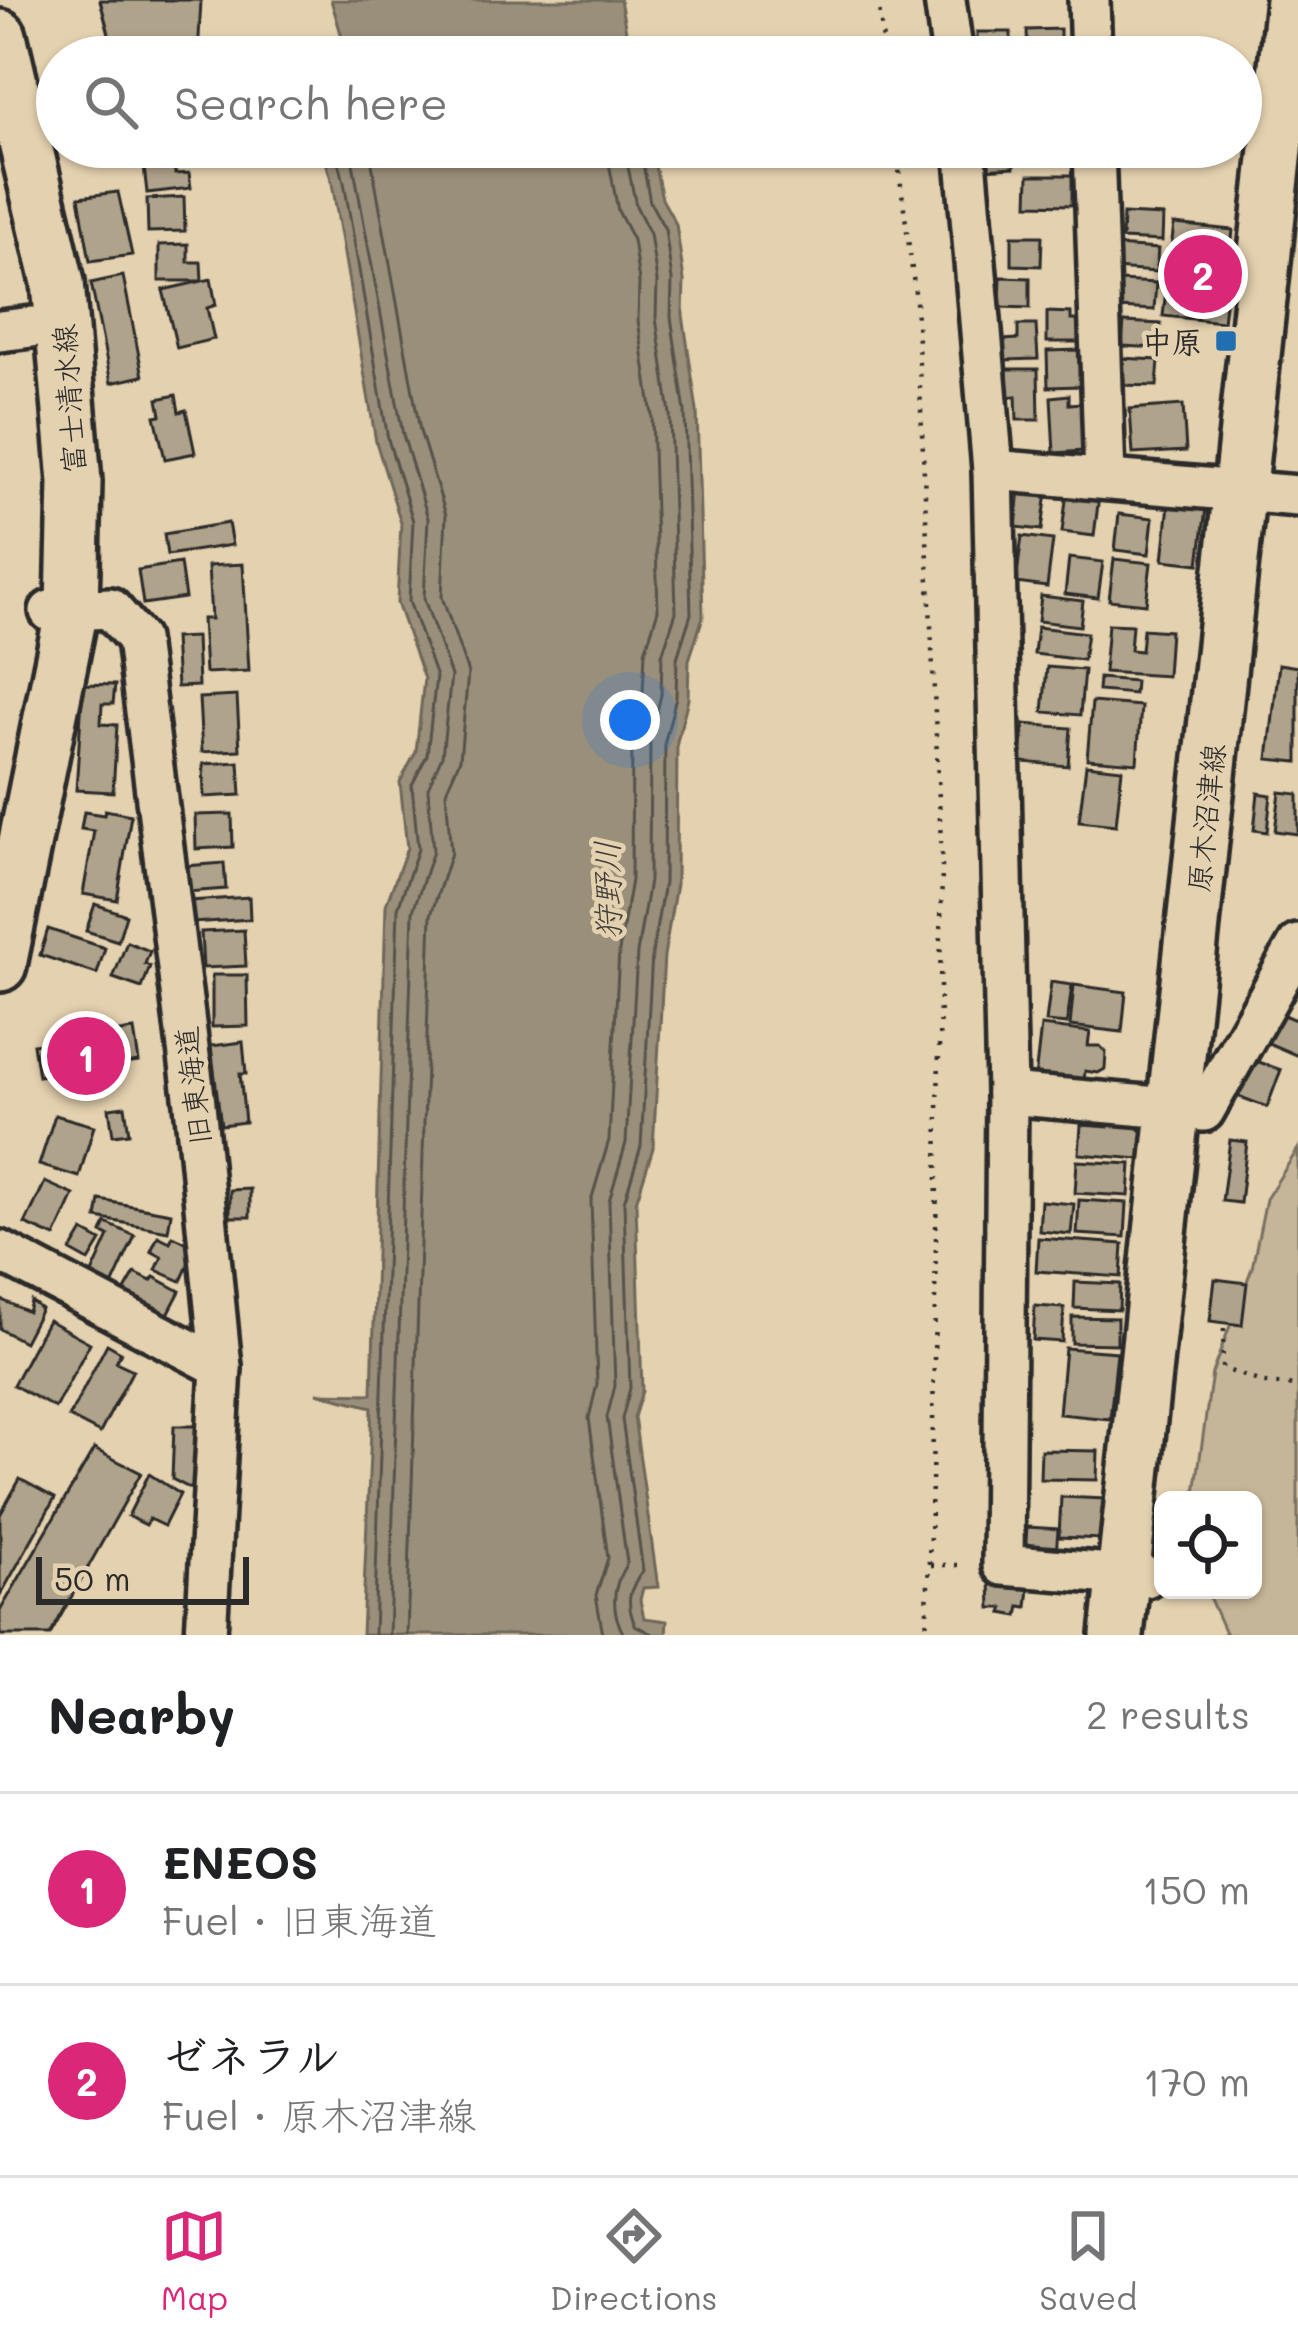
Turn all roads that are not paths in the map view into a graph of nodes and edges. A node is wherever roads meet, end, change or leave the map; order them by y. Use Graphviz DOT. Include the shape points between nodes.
graph roads {
  1 [pos="946,0"];
  2 [pos="1089,0"];
  3 [pos="1292,0"];
  4 [pos="0,36"];
  5 [pos="950,36"];
  6 [pos="1090,36"];
  7 [pos="967,168"];
  8 [pos="1095,168"];
  9 [pos="0,171"];
  10 [pos="1298,204"];
  11 [pos="16,329"];
  12 [pos="993,470"];
  13 [pos="1106,479"];
  14 [pos="1267,492"];
  15 [pos="61,610"];
  16 [pos="1298,945"];
  17 [pos="0,965"];
  18 [pos="1007,1094"];
  19 [pos="1190,1110"];
  20 [pos="0,1251"];
  21 [pos="221,1367"];
  22 [pos="1134,1577"];
  23 [pos="206,1635"];
  24 [pos="1117,1635"];
  25 [pos="1140,1635"];
  1 -- 5 [label="street"];
  2 -- 6 [label="street"];
  3 -- 14 [label="main road, 原木沼津線"];
  4 -- 15 [label="main road, 富士清水線" via="58,282 75,482"];
  7 -- 12 [label="street"];
  8 -- 13 [label="street"];
  9 -- 11 [label="main road, 富士清水線"];
  10 -- 14 [label="main road, 原木沼津線"];
  11 -- 15 [label="main road, 富士清水線" via="45,445"];
  12 -- 13 [label="street"];
  12 -- 18 [label="street"];
  13 -- 14 [label="street"];
  14 -- 19 [label="main road, 原木沼津線"];
  15 -- 17 [label="main road, 富士清水線"];
  15 -- 21 [label="street, 旧東海道" via="110,608 136,639"];
  16 -- 19 [label="street"];
  18 -- 19 [label="street"];
  18 -- 22 [label="street" via="1003,1565"];
  19 -- 22 [label="main road, 原木沼津線"];
  20 -- 21 [label="street"];
  21 -- 23 [label="street, 旧東海道"];
  22 -- 24 [label="main road, 原木沼津線"];
  22 -- 25 [label="main road, 原木沼津線"];
}
